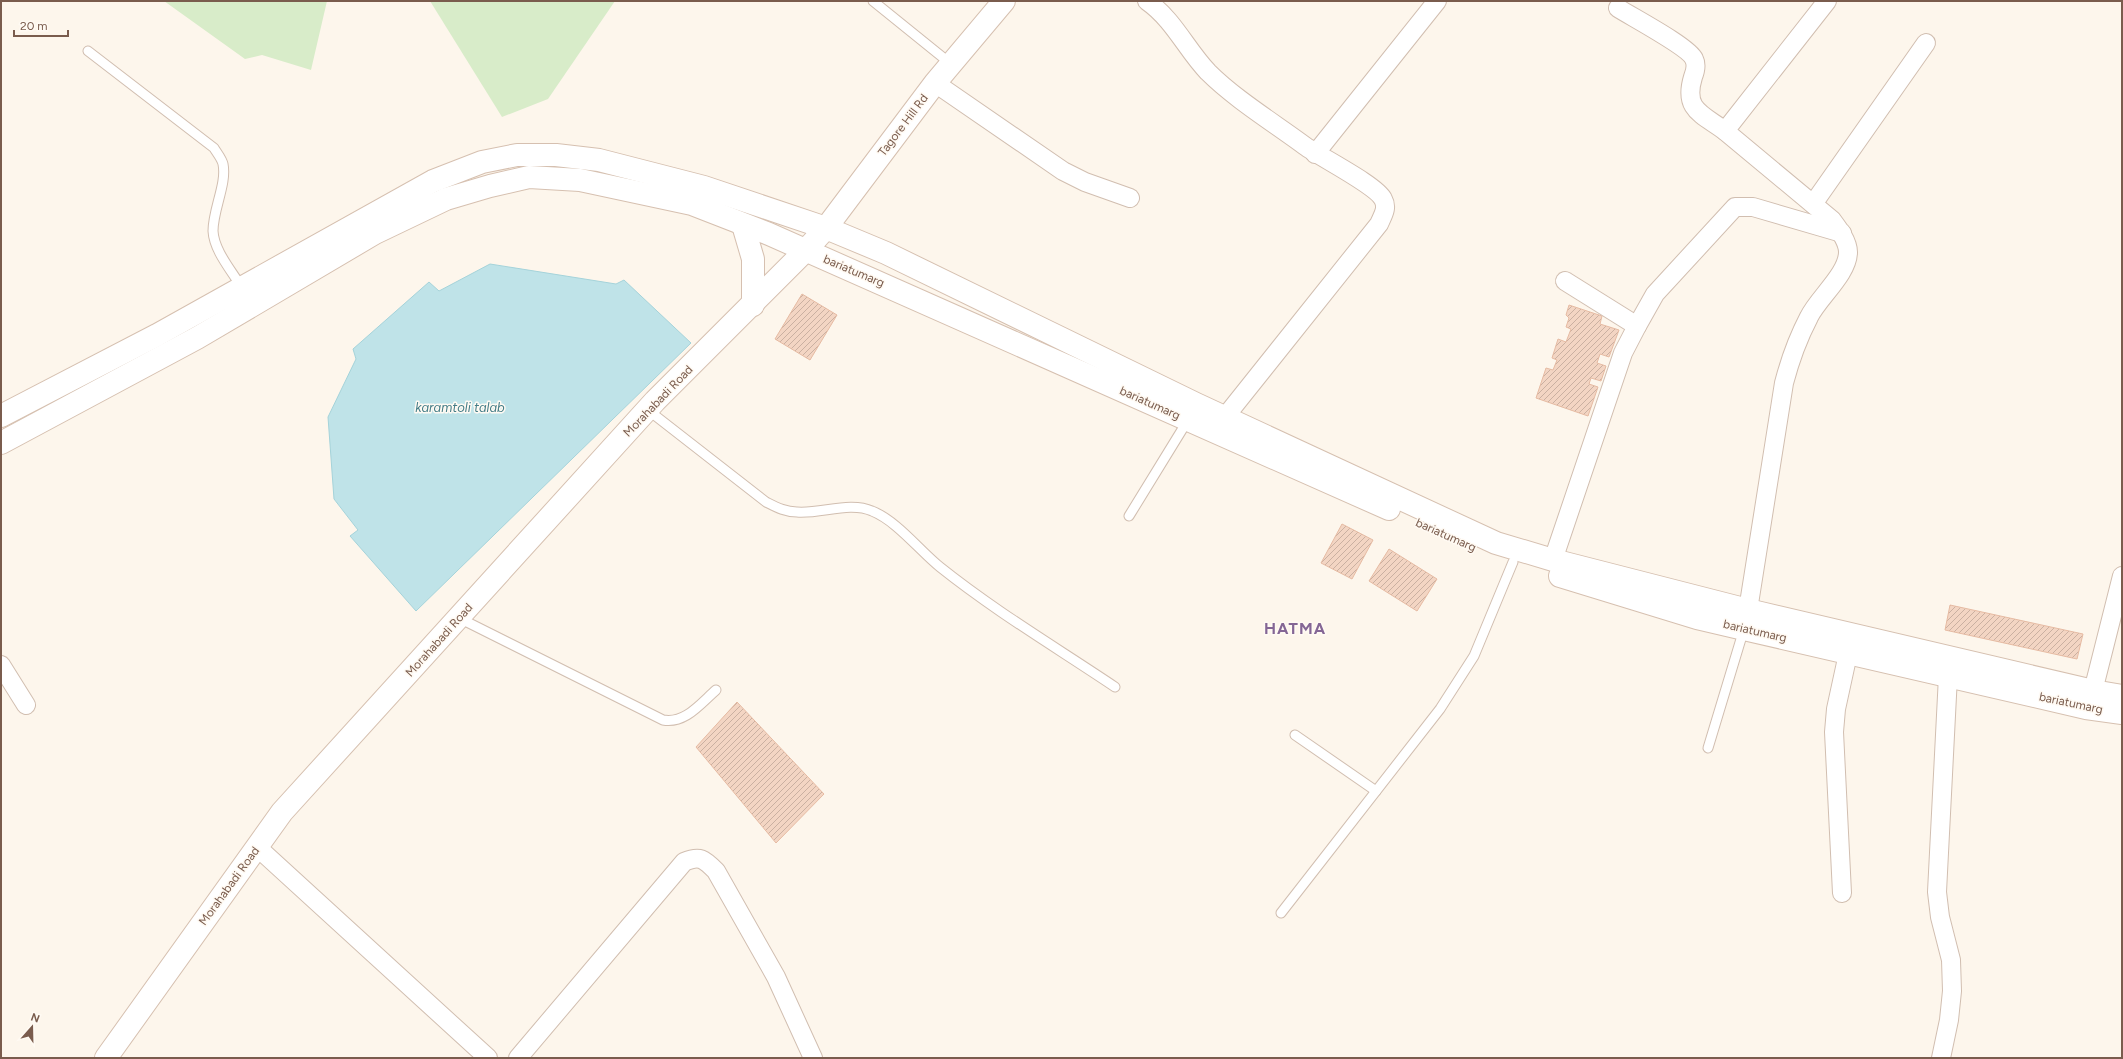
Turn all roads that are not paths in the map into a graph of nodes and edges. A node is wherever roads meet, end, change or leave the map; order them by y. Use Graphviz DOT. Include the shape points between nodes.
graph roads {
  1 [pos="873,1"];
  2 [pos="1004,1"];
  3 [pos="1147,1"];
  4 [pos="1437,1"];
  5 [pos="1828,1"];
  6 [pos="1618,8"];
  7 [pos="1926,43"];
  8 [pos="88,51"];
  9 [pos="952,65"];
  10 [pos="935,83"];
  11 [pos="1725,131"];
  12 [pos="1315,154"];
  13 [pos="1130,198"];
  14 [pos="1813,204"];
  15 [pos="743,225"];
  16 [pos="826,228"];
  17 [pos="1842,233"];
  18 [pos="806,250"];
  19 [pos="1565,281"];
  20 [pos="242,288"];
  21 [pos="753,305"];
  22 [pos="1637,326"];
  23 [pos="648,410"];
  24 [pos="1,416"];
  25 [pos="1225,417"];
  26 [pos="1188,420"];
  27 [pos="1,443"];
  28 [pos="1129,516"];
  29 [pos="1553,560"];
  30 [pos="1513,562"];
  31 [pos="2122,576"];
  32 [pos="459,618"];
  33 [pos="1746,620"];
  34 [pos="1850,643"];
  35 [pos="1,665"];
  36 [pos="1948,676"];
  37 [pos="1115,687"];
  38 [pos="716,690"];
  39 [pos="2093,691"];
  40 [pos="2122,696"];
  41 [pos="26,705"];
  42 [pos="2122,713"];
  43 [pos="1295,735"];
  44 [pos="1708,748"];
  45 [pos="1376,791"];
  46 [pos="257,847"];
  47 [pos="1842,893"];
  48 [pos="1281,912"];
  49 [pos="106,1058"];
  50 [pos="488,1058"];
  51 [pos="518,1058"];
  52 [pos="813,1058"];
  53 [pos="1941,1058"];
  1 -- 9 [label="lane"];
  2 -- 9 [label="main road, Tagore Hill Rd"];
  3 -- 12 [label="street" via="1161,11 1206,70 1222,85"];
  4 -- 12 [label="street"];
  5 -- 11 [label="street"];
  6 -- 11 [label="street" via="1683,48 1694,59 1696,70 1689,92 1691,103"];
  7 -- 14 [label="street"];
  8 -- 20 [label="lane" via="214,148 223,164 213,232 219,251"];
  9 -- 10 [label="main road, Tagore Hill Rd"];
  10 -- 13 [label="street" via="1063,171"];
  10 -- 16 [label="main road, Tagore Hill Rd"];
  11 -- 14 [label="street"];
  12 -- 25 [label="street" via="1370,187 1383,198 1386,211 1379,224"];
  14 -- 17 [label="street" via="1832,220"];
  15 -- 18 [label="main road, bariatumarg"];
  15 -- 21 [label="main road" via="753,259"];
  15 -- 27 [label="main road, bariatumarg" via="692,204 580,180 529,177 490,186 446,199 375,234 197,338"];
  16 -- 18 [label="main road, Tagore Hill Rd"];
  16 -- 20 [label="main road, bariatumarg" via="704,187 599,160 556,155 517,155 482,162 432,181"];
  16 -- 25 [label="main road, bariatumarg" via="886,253"];
  17 -- 22 [label="street" via="1753,207 1735,208 1656,294"];
  17 -- 33 [label="street" via="1848,252 1843,269 1810,315 1793,351 1784,383"];
  18 -- 21 [label="main road, Morahabadi Road"];
  18 -- 26 [label="main road, bariatumarg"];
  19 -- 22 [label="street"];
  20 -- 24 [label="main road, bariatumarg"];
  21 -- 23 [label="main road, Morahabadi Road"];
  22 -- 29 [label="street" via="1623,353"];
  23 -- 32 [label="main road, Morahabadi Road"];
  23 -- 37 [label="lane" via="766,502 781,510 798,512 860,507 885,518 939,567"];
  25 -- 29 [label="main road, bariatumarg" via="1496,543"];
  26 -- 28 [label="lane"];
  26 -- 30 [label="main road, bariatumarg" via="1492,556"];
  29 -- 33 [label="main road, bariatumarg"];
  30 -- 33 [label="main road, bariatumarg" via="1697,618"];
  30 -- 45 [label="lane" via="1474,656 1440,709"];
  31 -- 39 [label="street"];
  32 -- 38 [label="lane" via="663,720 681,720"];
  32 -- 46 [label="main road, Morahabadi Road" via="282,812"];
  33 -- 34 [label="main road, bariatumarg"];
  33 -- 44 [label="lane"];
  34 -- 36 [label="main road, bariatumarg"];
  34 -- 39 [label="main road, bariatumarg"];
  34 -- 47 [label="street" via="1836,709 1834,732"];
  35 -- 41 [label="street"];
  36 -- 42 [label="main road, bariatumarg" via="2086,708"];
  36 -- 53 [label="street" via="1937,892 1940,917 1951,960 1952,991"];
  39 -- 40 [label="main road, bariatumarg"];
  43 -- 45 [label="lane"];
  45 -- 48 [label="lane"];
  46 -- 49 [label="main road, Morahabadi Road"];
  46 -- 50 [label="street"];
  51 -- 52 [label="street" via="684,862 694,858 704,860 716,871 776,977"];
}
